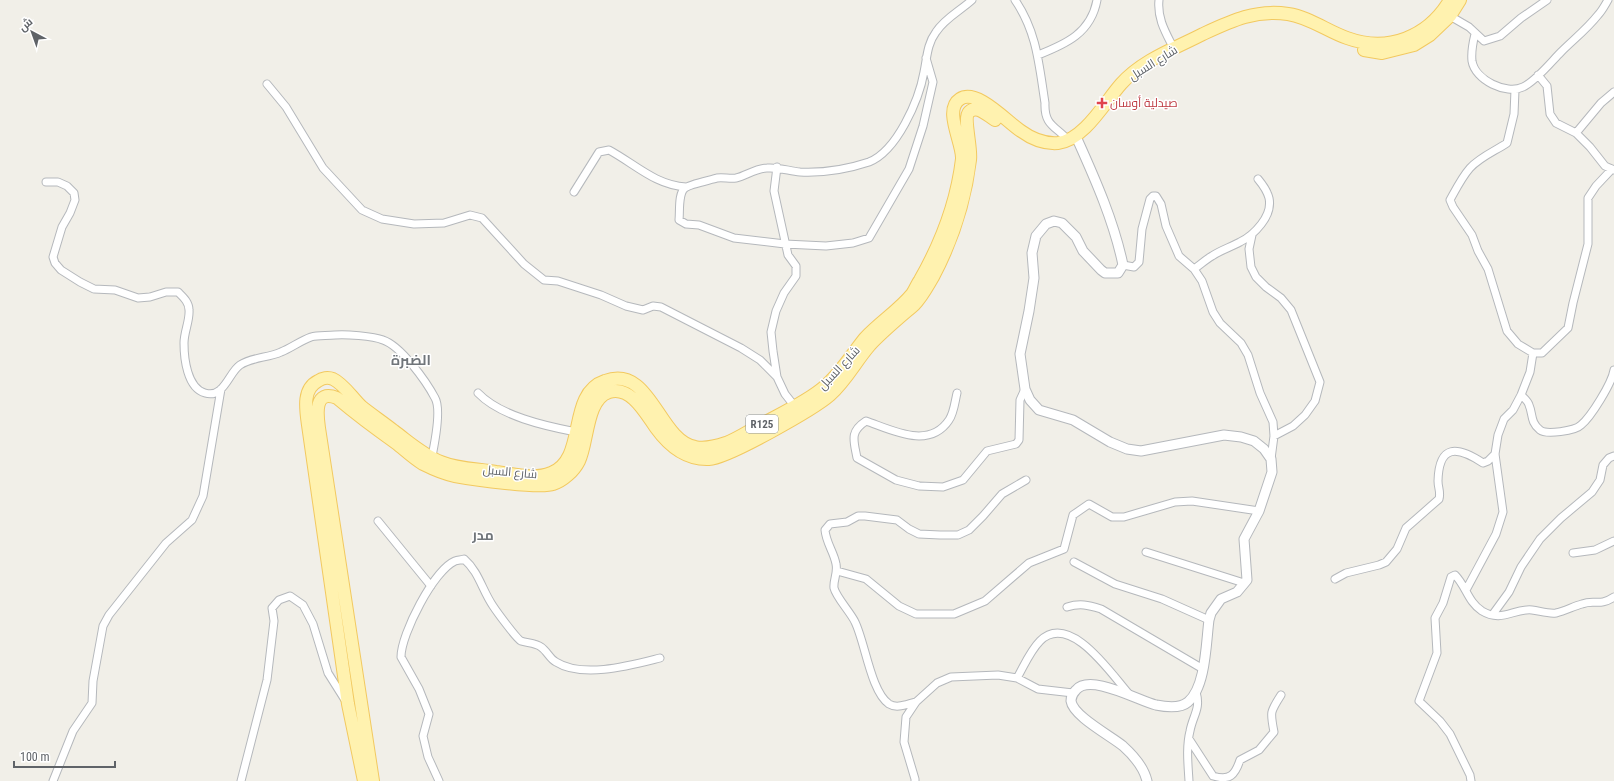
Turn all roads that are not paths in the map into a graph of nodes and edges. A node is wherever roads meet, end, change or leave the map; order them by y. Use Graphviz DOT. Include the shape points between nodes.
graph roads {
  1 [pos="972,0"];
  2 [pos="1015,0"];
  3 [pos="1096,0"];
  4 [pos="1159,0"];
  5 [pos="1450,0"];
  6 [pos="1460,0"];
  7 [pos="1547,0"];
  8 [pos="1608,0"];
  9 [pos="1450,16"];
  10 [pos="1475,34"];
  11 [pos="1174,49"];
  12 [pos="1038,55"];
  13 [pos="926,58"];
  14 [pos="1538,75"];
  15 [pos="267,84"];
  16 [pos="1515,90"];
  17 [pos="1614,92"];
  18 [pos="1576,133"];
  19 [pos="1073,142"];
  20 [pos="777,167"];
  21 [pos="1613,170"];
  22 [pos="1258,179"];
  23 [pos="46,182"];
  24 [pos="686,187"];
  25 [pos="574,192"];
  26 [pos="1252,234"];
  27 [pos="784,244"];
  28 [pos="1123,265"];
  29 [pos="1194,269"];
  30 [pos="1533,353"];
  31 [pos="1614,370"];
  32 [pos="777,377"];
  33 [pos="221,389"];
  34 [pos="1025,389"];
  35 [pos="478,393"];
  36 [pos="957,393"];
  37 [pos="1521,395"];
  38 [pos="798,410"];
  39 [pos="576,432"];
  40 [pos="1274,436"];
  41 [pos="1495,454"];
  42 [pos="1614,456"];
  43 [pos="1271,459"];
  44 [pos="430,462"];
  45 [pos="1026,480"];
  46 [pos="1259,511"];
  47 [pos="378,521"];
  48 [pos="1614,541"];
  49 [pos="1146,552"];
  50 [pos="1573,553"];
  51 [pos="1074,562"];
  52 [pos="837,571"];
  53 [pos="1336,579"];
  54 [pos="1244,583"];
  55 [pos="431,586"];
  56 [pos="1466,590"];
  57 [pos="1614,597"];
  58 [pos="1067,607"];
  59 [pos="1493,614"];
  60 [pos="1209,620"];
  61 [pos="660,658"];
  62 [pos="1203,669"];
  63 [pos="1017,678"];
  64 [pos="1196,692"];
  65 [pos="1073,693"];
  66 [pos="1130,695"];
  67 [pos="1281,695"];
  68 [pos="916,702"];
  69 [pos="348,704"];
  70 [pos="1189,739"];
  71 [pos="53,781"];
  72 [pos="241,781"];
  73 [pos="364,781"];
  74 [pos="372,781"];
  75 [pos="439,781"];
  76 [pos="915,781"];
  77 [pos="1147,781"];
  78 [pos="1189,781"];
  79 [pos="1471,781"];
  1 -- 13 [label="street" via="956,11 936,31"];
  2 -- 12 [label="street" via="1034,36"];
  3 -- 12 [label="street" via="1095,11 1075,37"];
  4 -- 11 [label="street" via="1161,23"];
  5 -- 11 [label="main road, شارع السبل" via="1442,13 1425,29 1406,39 1382,44 1346,38 1312,21 1291,14 1275,13 1234,19"];
  6 -- 9 [label="main road, شارع السبل"];
  7 -- 10 [label="street" via="1500,36 1484,41"];
  8 -- 14 [label="street" via="1597,16"];
  9 -- 10 [label="street" via="1469,27"];
  9 -- 19 [label="main road, شارع السبل" via="1414,46 1382,53 1344,44 1291,23 1264,19 1237,27 1140,76 1127,87 1107,114"];
  10 -- 16 [label="street" via="1472,62 1477,73 1486,81"];
  11 -- 19 [label="main road, شارع السبل" via="1134,71"];
  12 -- 19 [label="street" via="1046,103 1045,113 1051,125"];
  13 -- 20 [label="street" via="920,90 912,111 888,149 870,161 821,172 800,172"];
  13 -- 27 [label="street" via="933,82 923,126 909,169 869,238 826,246"];
  14 -- 16 [label="street" via="1525,86"];
  14 -- 18 [label="street" via="1546,86 1550,114 1556,123"];
  15 -- 32 [label="street" via="286,107 323,168 362,210 382,219 414,224 444,223 470,215 482,218 524,264 544,280 558,281 643,310 660,306 741,348 760,360"];
  16 -- 30 [label="street" via="1514,114 1507,143 1489,153 1471,168 1450,200 1472,234 1488,268 1507,331 1518,344"];
  17 -- 18 [label="street" via="1601,103"];
  18 -- 21 [label="street" via="1605,166"];
  19 -- 28 [label="street" via="1098,187 1118,241"];
  19 -- 38 [label="main road, شارع السبل / R125" via="1056,147 1033,144 1017,138 982,111 971,110 966,120 971,158 960,214 940,263 921,298 870,345 830,395"];
  20 -- 24 [label="street"];
  20 -- 27 [label="street" via="774,191"];
  21 -- 30 [label="street" via="1596,186 1588,198 1588,244 1568,328 1542,353"];
  22 -- 26 [label="street" via="1267,190 1270,200 1262,223"];
  23 -- 33 [label="street" via="58,182 67,186 74,193 75,200 62,227 53,257 54,263 94,289 115,290 138,298 178,292 186,300 189,310 184,342 186,364 192,382 197,389 206,394"];
  24 -- 25 [label="street" via="657,180 609,150 599,152"];
  24 -- 27 [label="street" via="682,192 679,220 734,238"];
  26 -- 29 [label="street" via="1211,256"];
  26 -- 40 [label="street" via="1249,249 1251,267 1256,277 1291,310 1320,382 1315,401 1306,415 1293,426"];
  27 -- 32 [label="street" via="796,266 796,276 784,293 771,332"];
  28 -- 29 [label="street" via="1134,266 1139,262 1142,229 1153,196 1158,198 1161,204 1166,226 1179,256"];
  28 -- 34 [label="street" via="1118,273 1100,270 1083,251 1076,237 1062,223 1046,224 1036,236 1032,253 1034,278 1020,354"];
  29 -- 40 [label="street" via="1202,282 1212,312 1241,343 1248,356 1255,381 1273,422"];
  30 -- 37 [label="street" via="1530,372"];
  31 -- 37 [label="street" via="1613,377 1595,408 1580,426 1550,433 1541,431 1531,416 1529,405"];
  32 -- 38 [label="street" via="784,394"];
  33 -- 44 [label="street" via="240,365 281,352 312,337 345,334 383,340 401,352 436,400 438,409"];
  33 -- 71 [label="street" via="203,496 192,520 166,543 103,626 92,681 92,703 73,731"];
  34 -- 36 [label="street" via="1020,400 1019,440 1016,444 986,451 963,480 943,486 919,486 896,480 857,458 853,439 858,426 866,421 904,435 926,436 941,428 950,419"];
  34 -- 43 [label="street" via="1039,410 1073,420 1127,449 1141,451 1224,435 1254,441"];
  35 -- 39 [label="street" via="485,400 522,418"];
  37 -- 41 [label="street" via="1513,410 1504,419 1498,434"];
  38 -- 39 [label="main road, شارع السبل / R125" via="728,442 706,448 695,447 685,444 675,435 649,398 632,382 617,378 602,381 592,388 584,399"];
  38 -- 44 [label="main road, شارع السبل / R125" via="734,451 711,459 681,453 666,442 638,402 616,391 600,397 594,406 579,461 568,475 553,484 537,486 456,476 441,472"];
  39 -- 44 [label="main road, شارع السبل / R125" via="568,458 559,469 548,475 534,476"];
  40 -- 43 [label="street"];
  41 -- 53 [label="street" via="1483,463 1456,450 1446,455 1440,463 1439,499 1406,528 1392,556 1379,565 1346,573"];
  41 -- 56 [label="street" via="1503,512 1496,534"];
  42 -- 59 [label="street" via="1608,458 1603,465 1600,480 1592,492 1540,539"];
  43 -- 46 [label="street" via="1272,472"];
  44 -- 69 [label="main road, شارع السبل / R125" via="424,454 363,407 334,379 320,379 308,390 306,412"];
  44 -- 74 [label="main road, شارع السبل / R125" via="421,462 337,398 325,396 321,399 317,413 319,428"];
  45 -- 52 [label="street" via="1002,494 969,530 958,535 919,534 890,518 858,516 847,522 830,524 825,530 825,537"];
  46 -- 52 [label="street" via="1192,501 1176,502 1124,517 1112,517 1088,504 1073,515 1064,549 1029,563 984,601 954,614 916,614 899,606 866,580"];
  46 -- 54 [label="street" via="1244,538 1247,580"];
  47 -- 55 [label="street"];
  48 -- 50 [label="street" via="1595,550"];
  49 -- 54 [label="street"];
  51 -- 60 [label="street" via="1115,584 1162,599"];
  52 -- 68 [label="street" via="834,589 855,622 876,686 883,698 898,706"];
  54 -- 60 [label="street" via="1237,592 1221,599"];
  55 -- 61 [label="street" via="455,561 464,559 479,577 492,604 520,640 540,646 556,662 571,668 591,670 626,666"];
  55 -- 75 [label="street" via="410,625 401,656 429,714 423,736 428,757"];
  56 -- 59 [label="street" via="1471,602 1483,611"];
  56 -- 79 [label="street" via="1461,580 1455,575 1451,577 1435,618 1437,654 1419,701 1450,734"];
  57 -- 59 [label="street" via="1605,603 1584,603 1556,613 1532,610 1503,616"];
  58 -- 62 [label="street" via="1087,604 1101,610"];
  60 -- 62 [label="street"];
  62 -- 64 [label="street"];
  63 -- 65 [label="street" via="1038,689"];
  63 -- 66 [label="street" via="1040,640 1051,634 1066,634 1092,650"];
  63 -- 68 [label="street" via="998,675 951,677 937,683"];
  64 -- 66 [label="street" via="1188,702 1177,707 1155,704"];
  64 -- 70 [label="street" via="1199,702"];
  65 -- 66 [label="street" via="1078,688 1091,685 1106,686"];
  65 -- 77 [label="street" via="1073,706 1081,715 1124,747 1137,761"];
  67 -- 70 [label="street" via="1271,715 1274,732 1260,750 1240,760 1230,778 1213,776"];
  68 -- 76 [label="street" via="906,717 904,742"];
  69 -- 72 [label="street" via="328,673 313,624 303,605 290,596 279,600 272,608 274,621 267,680"];
  69 -- 73 [label="main road, شارع السبل / R125"];
  70 -- 78 [label="street"];
}
